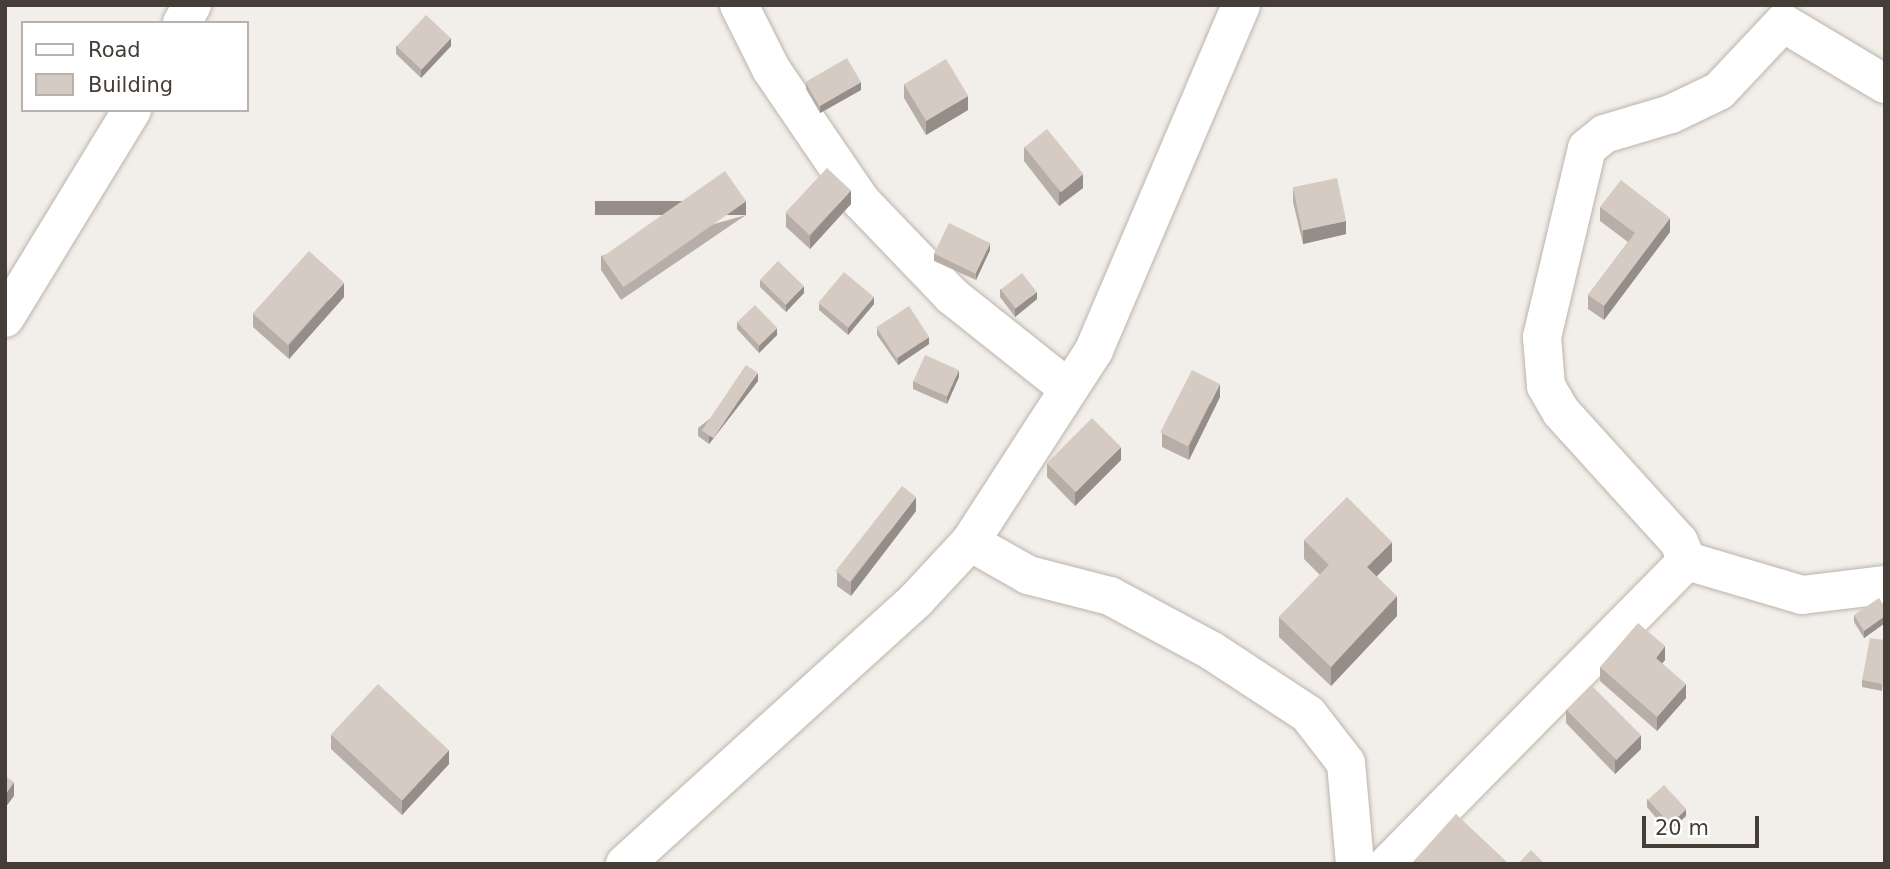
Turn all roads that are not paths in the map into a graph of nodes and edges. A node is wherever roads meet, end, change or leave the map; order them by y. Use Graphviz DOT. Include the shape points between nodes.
graph roads {
  1 [pos="192,5"];
  2 [pos="739,5"];
  3 [pos="1241,5"];
  4 [pos="183,21"];
  5 [pos="1885,84"];
  6 [pos="131,112"];
  7 [pos="5,318"];
  8 [pos="1069,389"];
  9 [pos="970,542"];
  10 [pos="1687,561"];
  11 [pos="1885,585"];
  12 [pos="625,864"];
  13 [pos="1355,864"];
  14 [pos="1388,864"];
  1 -- 4 [label="street"];
  2 -- 8 [label="street" via="771,69 861,201 953,296"];
  3 -- 8 [label="street" via="1094,350"];
  5 -- 10 [label="street" via="1783,23 1719,91 1671,114 1604,134 1587,148 1542,337 1546,386 1561,412 1679,542"];
  6 -- 7 [label="street"];
  8 -- 9 [label="street"];
  9 -- 12 [label="street" via="916,600"];
  9 -- 13 [label="street" via="1028,575 1110,596 1212,651 1308,714 1346,763"];
  10 -- 11 [label="street" via="1802,594"];
  10 -- 14 [label="street"];
}
